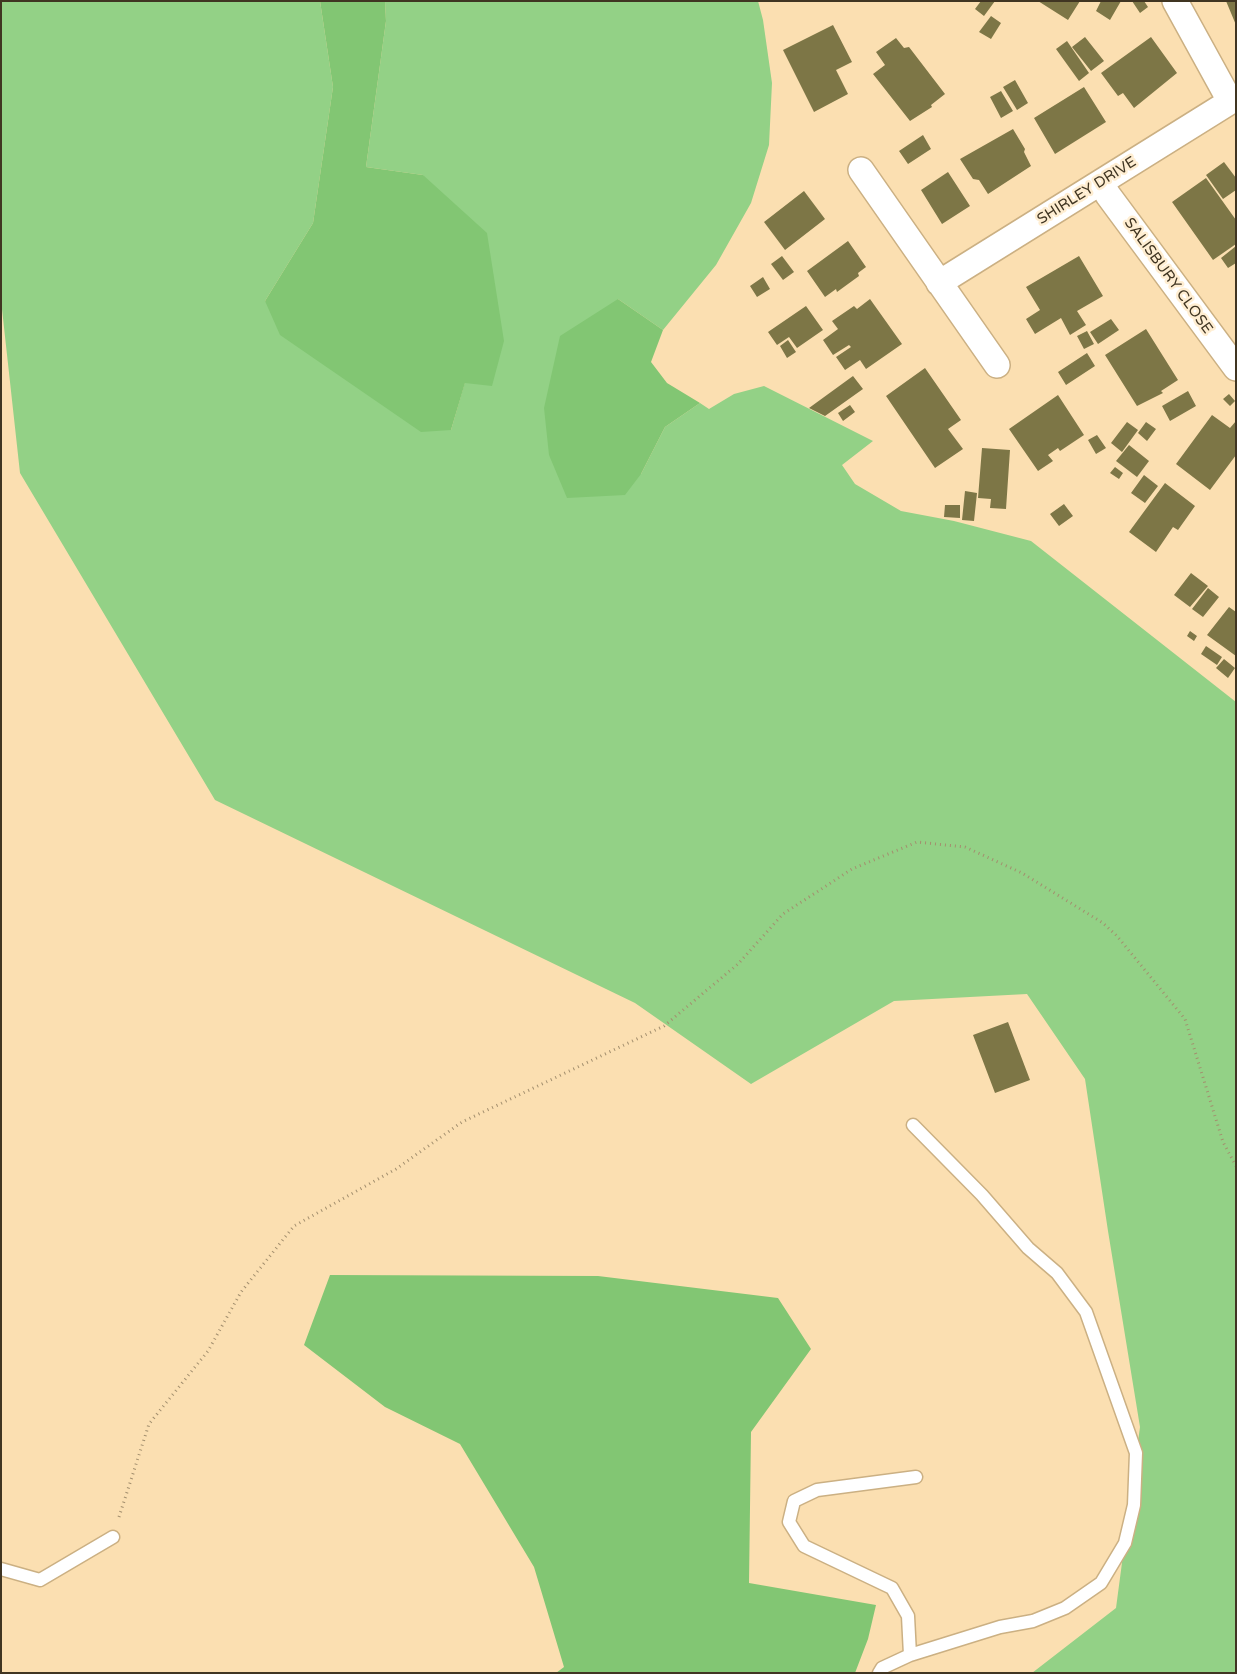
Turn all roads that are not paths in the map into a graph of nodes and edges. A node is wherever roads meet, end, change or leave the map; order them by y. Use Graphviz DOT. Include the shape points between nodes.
graph roads {
  1 [pos="1175,1"];
  2 [pos="1233,100"];
  3 [pos="861,170"];
  4 [pos="1101,182"];
  5 [pos="939,283"];
  6 [pos="997,365"];
  7 [pos="1236,368"];
  8 [pos="914,1125"];
  9 [pos="916,1476"];
  10 [pos="112,1537"];
  11 [pos="1,1569"];
  12 [pos="910,1655"];
  13 [pos="878,1673"];
  1 -- 2 [label="street"];
  2 -- 4 [label="street, SHIRLEY DRIVE"];
  3 -- 5 [label="street"];
  4 -- 5 [label="street, SHIRLEY DRIVE"];
  4 -- 7 [label="street, SALISBURY CLOSE"];
  5 -- 6 [label="street"];
  8 -- 12 [label="lane" via="1028,1248 1057,1273 1086,1312 1136,1453 1134,1506 1125,1543 1102,1584 1065,1608 1033,1621 1000,1626"];
  9 -- 12 [label="lane" via="817,1490 794,1501 789,1522 804,1546 892,1588 908,1616"];
  10 -- 11 [label="lane" via="40,1580"];
  12 -- 13 [label="lane"];
}
